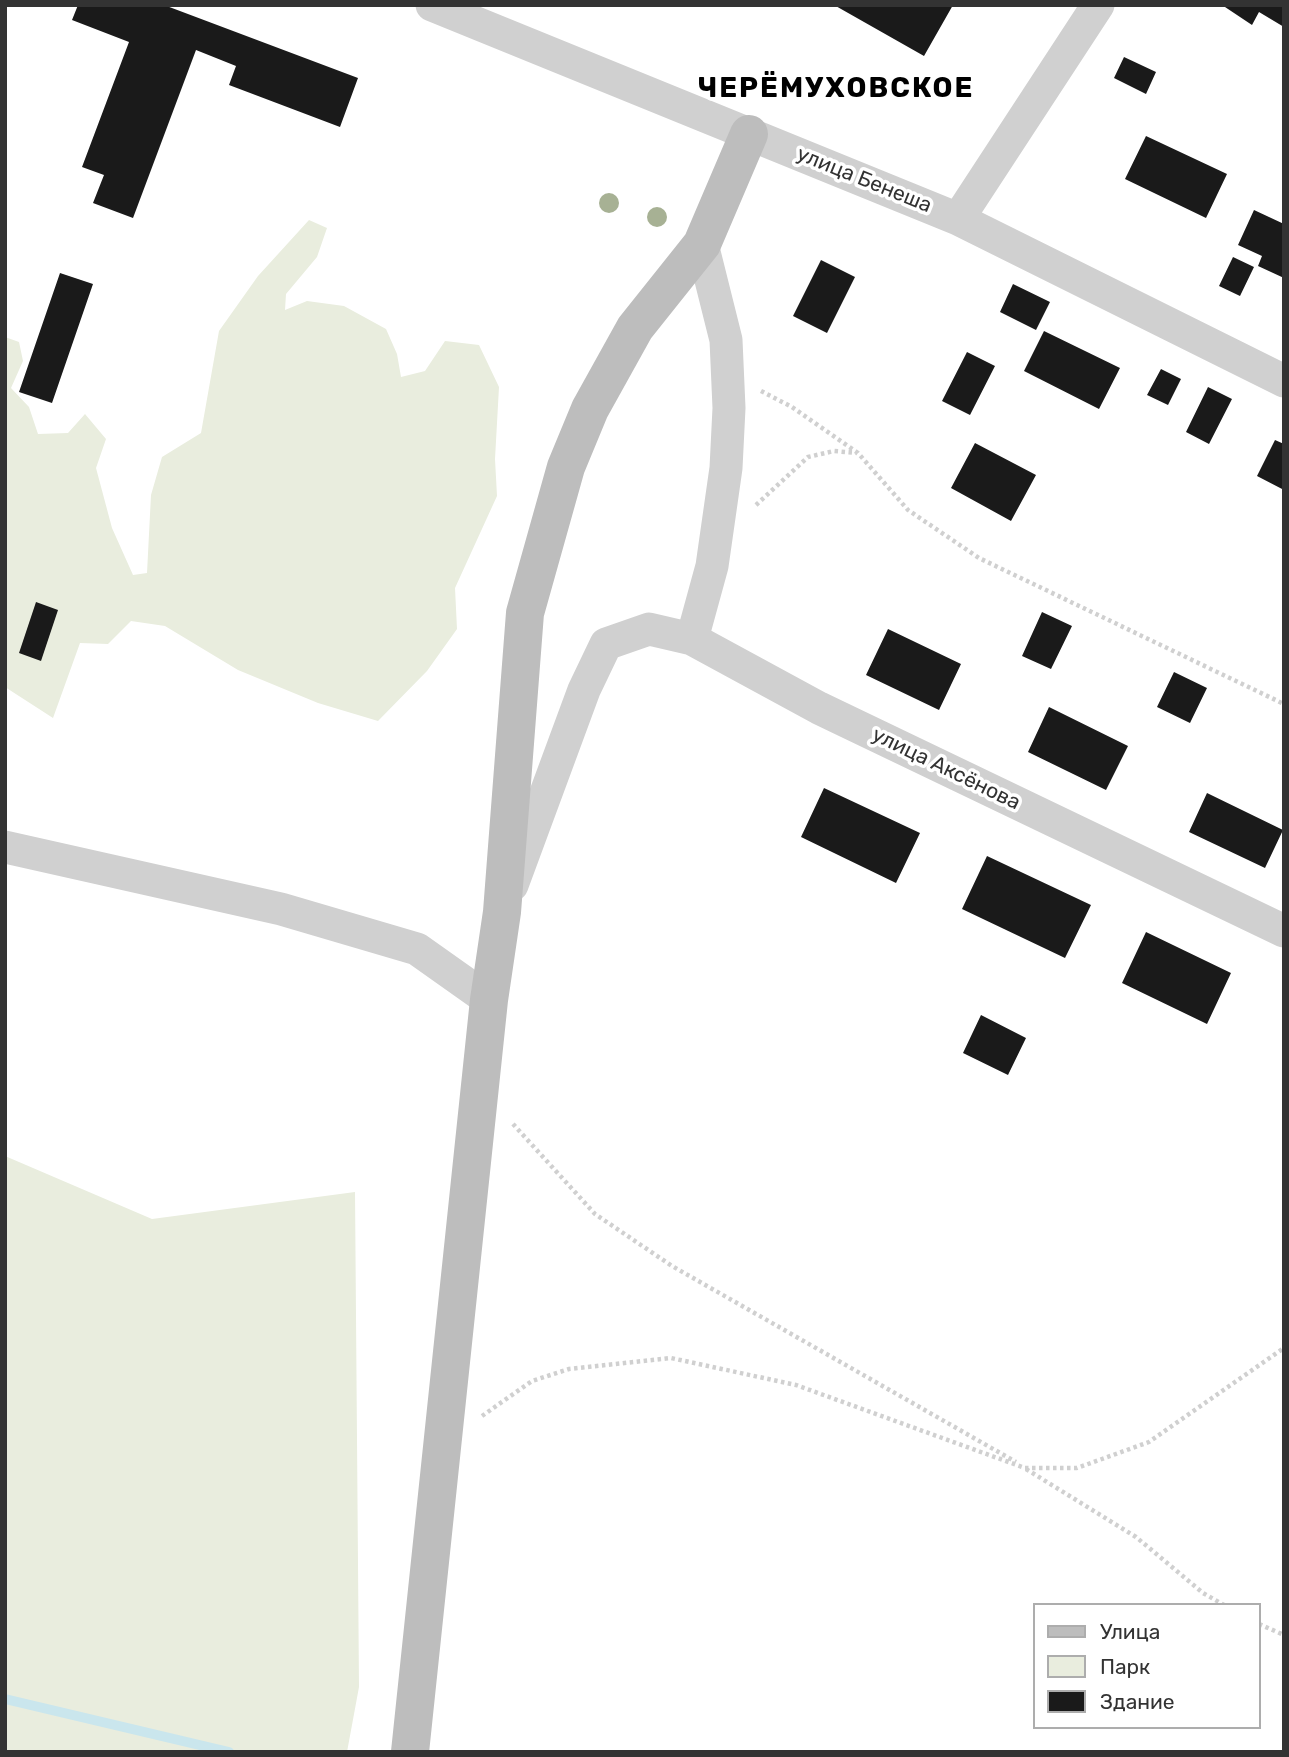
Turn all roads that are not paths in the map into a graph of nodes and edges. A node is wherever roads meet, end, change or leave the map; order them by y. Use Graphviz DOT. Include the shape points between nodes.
graph roads {
  1 [pos="432,5"];
  2 [pos="1098,5"];
  3 [pos="749,134"];
  4 [pos="958,219"];
  5 [pos="702,244"];
  6 [pos="1284,381"];
  7 [pos="692,639"];
  8 [pos="5,847"];
  9 [pos="502,912"];
  10 [pos="1284,931"];
  11 [pos="489,1000"];
  12 [pos="410,1752"];
  1 -- 3 [label="street, улица Бенеша"];
  2 -- 4 [label="street"];
  3 -- 4 [label="street, улица Бенеша"];
  3 -- 5 [label="street"];
  4 -- 6 [label="street, улица Бенеша"];
  5 -- 7 [label="street" via="726,340 726,468"];
  5 -- 9 [label="street" via="635,328 590,409 566,467 525,613"];
  7 -- 9 [label="street, улица Аксёнова" via="649,629 606,644 584,690"];
  7 -- 10 [label="street, улица Аксёнова" via="819,708"];
  8 -- 11 [label="street" via="281,909 417,949"];
  9 -- 11 [label="street"];
  11 -- 12 [label="street"];
}
